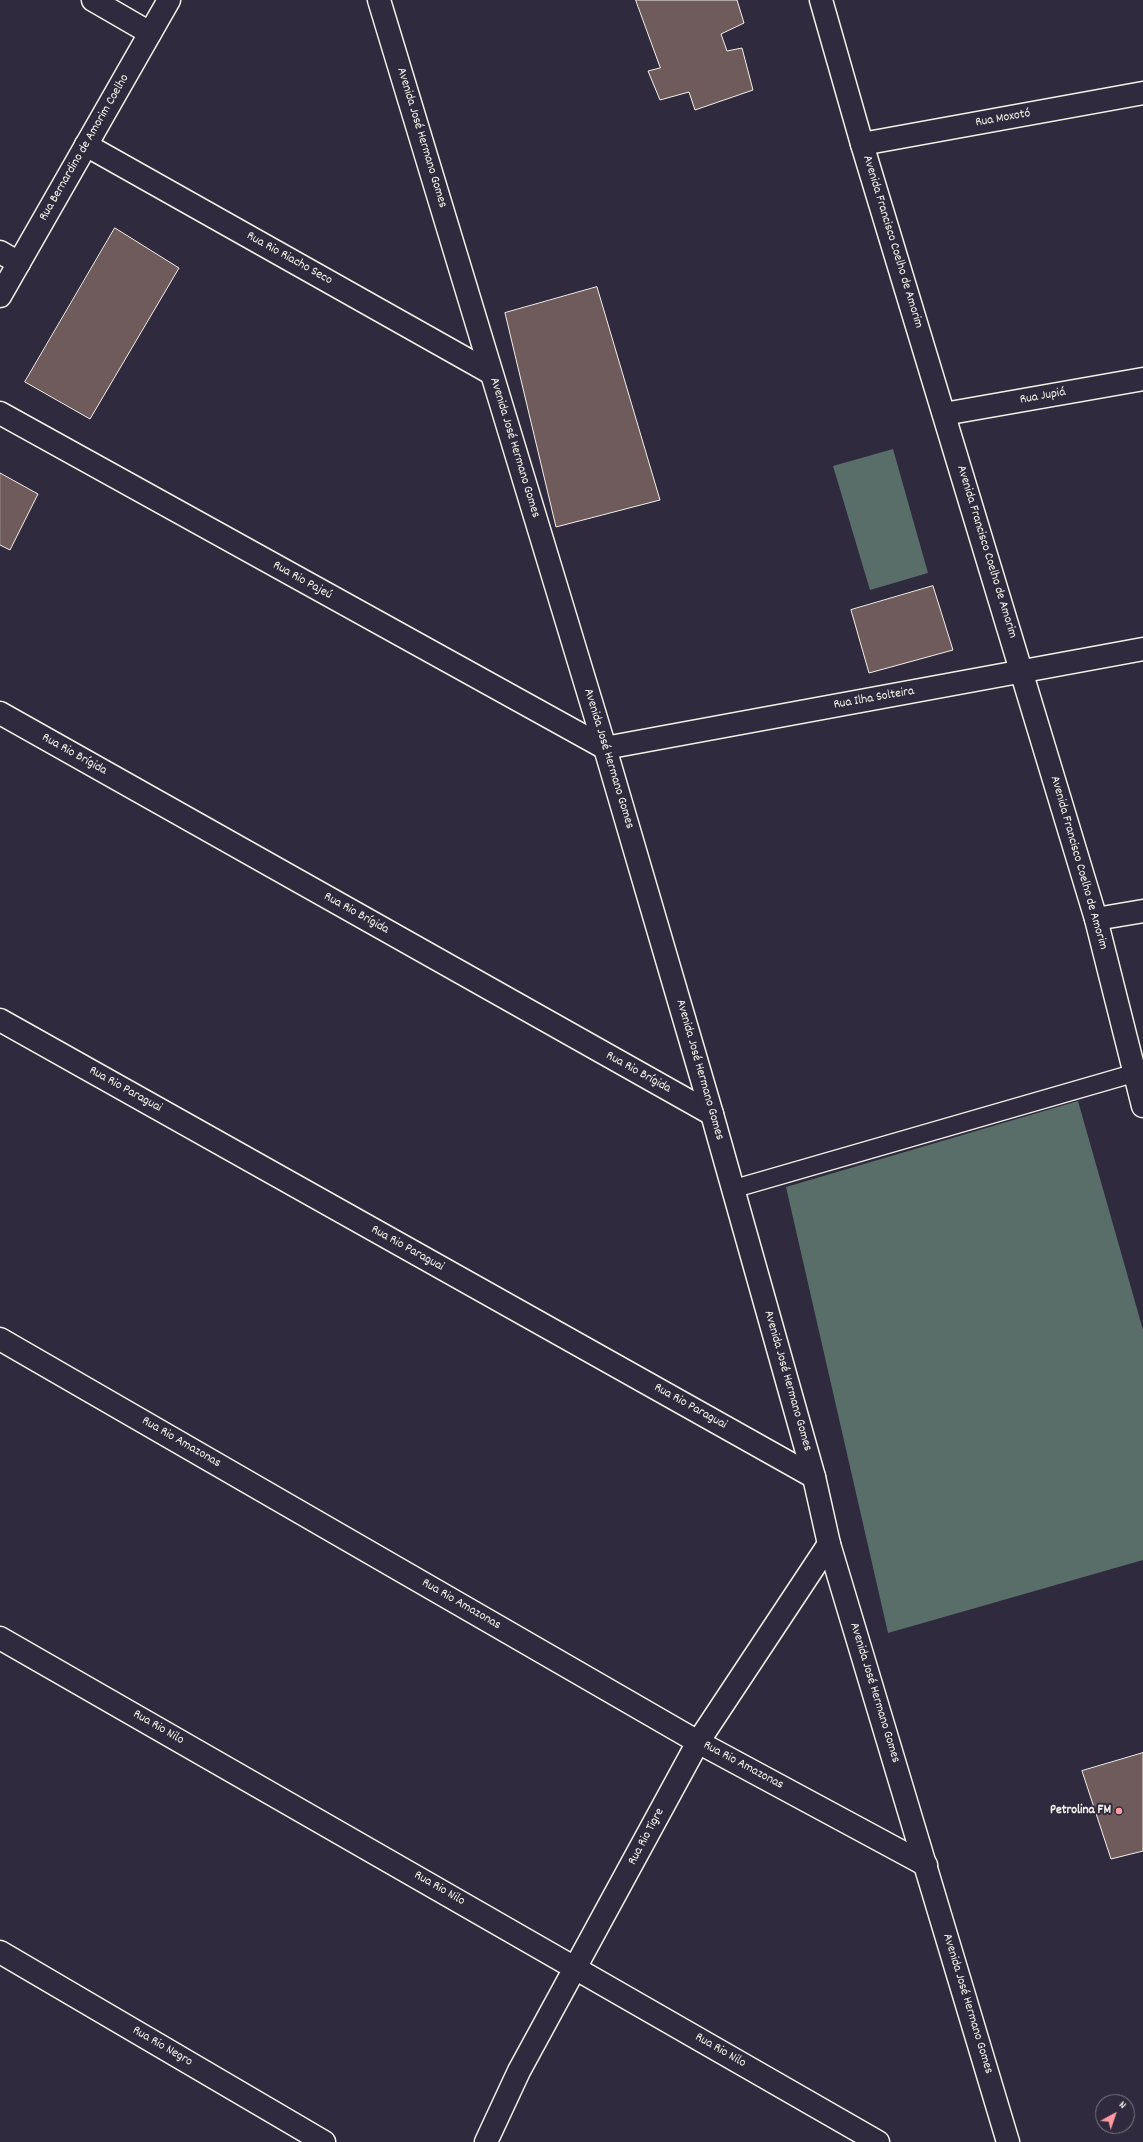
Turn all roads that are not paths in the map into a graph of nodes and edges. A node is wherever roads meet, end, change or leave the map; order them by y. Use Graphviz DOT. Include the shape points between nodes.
graph roads {
  1 [pos="93,0"];
  2 [pos="169,0"];
  3 [pos="379,0"];
  4 [pos="821,0"];
  5 [pos="150,33"];
  6 [pos="1143,93"];
  7 [pos="862,144"];
  8 [pos="86,145"];
  9 [pos="0,252"];
  10 [pos="19,263"];
  11 [pos="0,296"];
  12 [pos="491,372"];
  13 [pos="1143,379"];
  14 [pos="0,413"];
  15 [pos="944,414"];
  16 [pos="1143,649"];
  17 [pos="1021,671"];
  18 [pos="0,713"];
  19 [pos="605,748"];
  20 [pos="1143,911"];
  21 [pos="1096,919"];
  22 [pos="0,1020"];
  23 [pos="1135,1073"];
  24 [pos="1143,1106"];
  25 [pos="712,1114"];
  26 [pos="733,1189"];
  27 [pos="0,1339"];
  28 [pos="814,1477"];
  29 [pos="829,1544"];
  30 [pos="0,1638"];
  31 [pos="698,1742"];
  32 [pos="926,1865"];
  33 [pos="0,1952"];
  34 [pos="576,1968"];
  35 [pos="324,2142"];
  36 [pos="486,2142"];
  37 [pos="878,2142"];
  38 [pos="1008,2142"];
  1 -- 5 [label="street"];
  2 -- 5 [label="street, Rua Bernardino de Amorim Coelho"];
  3 -- 12 [label="street, Avenida José Hermano Gomes"];
  4 -- 7 [label="street, Avenida Francisco Coelho de Amorim"];
  5 -- 8 [label="street, Rua Bernardino de Amorim Coelho"];
  6 -- 7 [label="street, Rua Moxotó"];
  7 -- 15 [label="street, Avenida Francisco Coelho de Amorim"];
  8 -- 10 [label="street, Rua Bernardino de Amorim Coelho"];
  8 -- 12 [label="street, Rua Rio Riacho Seco"];
  9 -- 10 [label="street"];
  10 -- 11 [label="street, Rua Bernardino de Amorim Coelho"];
  12 -- 19 [label="street, Avenida José Hermano Gomes"];
  13 -- 15 [label="street, Rua Jupiá"];
  14 -- 19 [label="street, Rua Rio Pajeú"];
  15 -- 17 [label="street, Avenida Francisco Coelho de Amorim"];
  16 -- 17 [label="street, Rua Ilha Solteira"];
  17 -- 19 [label="street, Rua Ilha Solteira"];
  17 -- 21 [label="street, Avenida Francisco Coelho de Amorim"];
  18 -- 25 [label="street, Rua Rio Brígida"];
  19 -- 25 [label="street, Avenida José Hermano Gomes"];
  20 -- 21 [label="street"];
  21 -- 23 [label="street, Avenida Francisco Coelho de Amorim"];
  22 -- 28 [label="street, Rua Rio Paraguai"];
  23 -- 24 [label="street, Avenida Francisco Coelho de Amorim"];
  23 -- 26 [label="lane"];
  25 -- 26 [label="street, Avenida José Hermano Gomes"];
  26 -- 28 [label="street, Avenida José Hermano Gomes"];
  27 -- 31 [label="street, Rua Rio Amazonas"];
  28 -- 29 [label="street, Avenida José Hermano Gomes"];
  29 -- 31 [label="street, Rua Rio Tigre"];
  29 -- 32 [label="street, Avenida José Hermano Gomes"];
  30 -- 34 [label="street, Rua Rio Nilo"];
  31 -- 32 [label="street, Rua Rio Amazonas"];
  31 -- 34 [label="street, Rua Rio Tigre"];
  32 -- 38 [label="street, Avenida José Hermano Gomes"];
  33 -- 35 [label="street, Rua Rio Negro"];
  34 -- 36 [label="street, Rua Rio Tigre" via="519,2071"];
  34 -- 37 [label="street, Rua Rio Nilo"];
}
